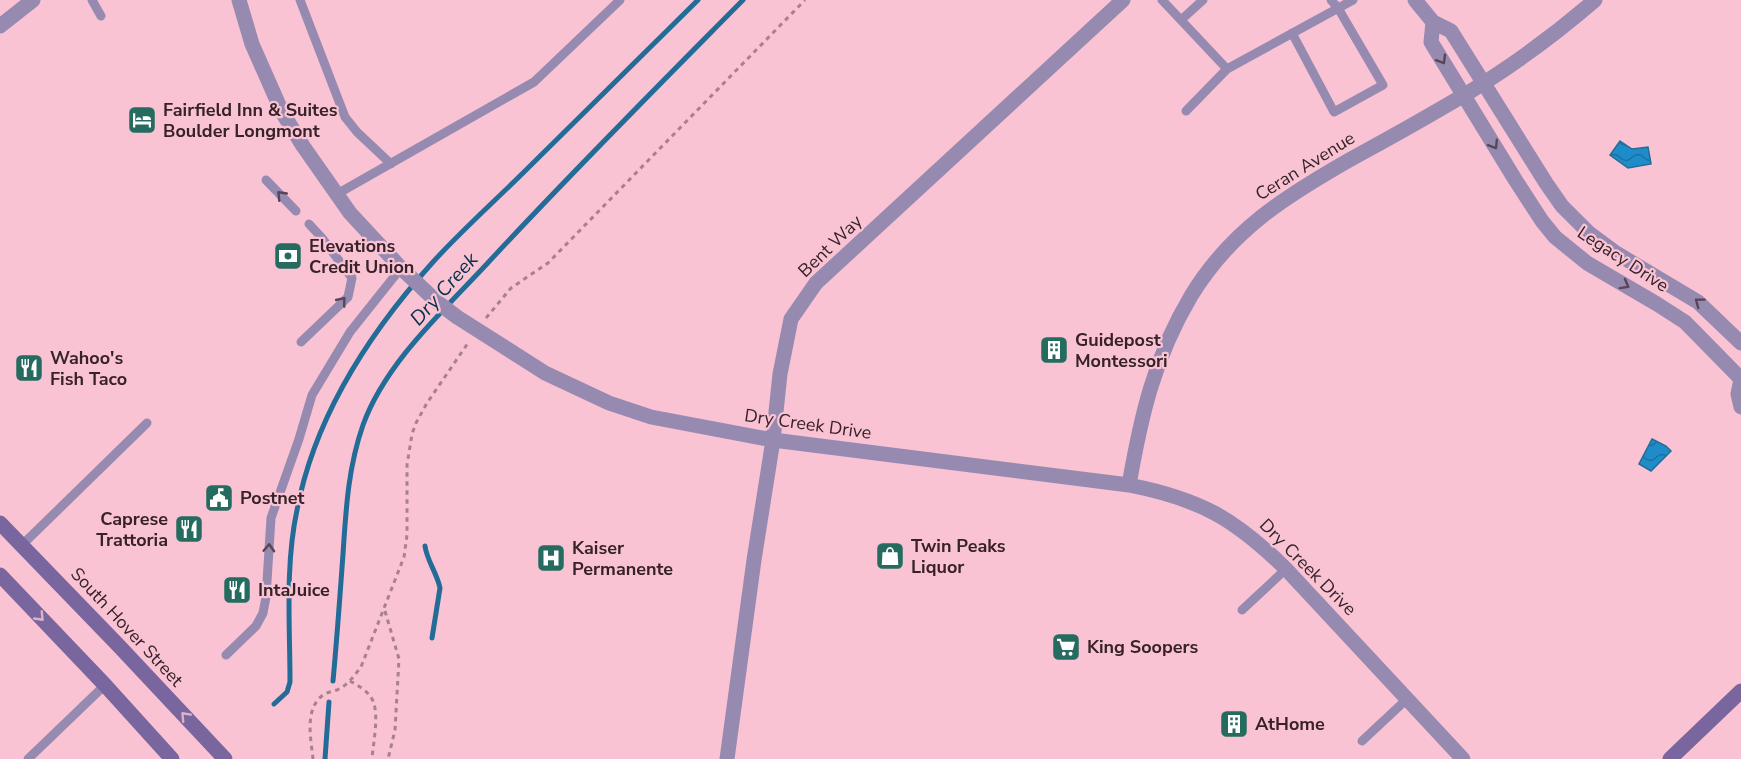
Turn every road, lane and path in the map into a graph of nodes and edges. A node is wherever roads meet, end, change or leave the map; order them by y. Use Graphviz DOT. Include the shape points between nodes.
graph roads {
  1 [pos="33,0"];
  2 [pos="92,0"];
  3 [pos="239,0"];
  4 [pos="300,0"];
  5 [pos="620,0"];
  6 [pos="1123,0"];
  7 [pos="1162,0"];
  8 [pos="1203,0"];
  9 [pos="1331,0"];
  10 [pos="1353,0"];
  11 [pos="1415,0"];
  12 [pos="1595,0"];
  13 [pos="1338,8"];
  14 [pos="101,16"];
  15 [pos="1181,20"];
  16 [pos="1433,22"];
  17 [pos="0,26"];
  18 [pos="1292,33"];
  19 [pos="1227,69"];
  20 [pos="1484,83"];
  21 [pos="1463,95"];
  22 [pos="1185,111"];
  23 [pos="391,164"];
  24 [pos="266,180"];
  25 [pos="337,194"];
  26 [pos="296,211"];
  27 [pos="309,224"];
  28 [pos="401,268"];
  29 [pos="302,342"];
  30 [pos="1741,343"];
  31 [pos="1741,379"];
  32 [pos="1741,407"];
  33 [pos="147,423"];
  34 [pos="773,440"];
  35 [pos="1129,485"];
  36 [pos="0,523"];
  37 [pos="22,545"];
  38 [pos="1286,568"];
  39 [pos="0,575"];
  40 [pos="385,609"];
  41 [pos="1242,610"];
  42 [pos="226,655"];
  43 [pos="350,681"];
  44 [pos="105,685"];
  45 [pos="1741,691"];
  46 [pos="1407,699"];
  47 [pos="1362,741"];
  48 [pos="28,759"];
  49 [pos="172,759"];
  50 [pos="225,759"];
  51 [pos="372,759"];
  52 [pos="388,759"];
  53 [pos="726,759"];
  54 [pos="1463,759"];
  55 [pos="1670,759"];
  1 -- 17 [label="street"];
  2 -- 14 [label="lane"];
  3 -- 25 [label="street, Dry Creek Drive" via="252,44 282,112"];
  4 -- 23 [label="lane" via="345,117"];
  5 -- 23 [label="lane" via="534,82"];
  6 -- 34 [label="street, Bent Way" via="816,283 790,319"];
  7 -- 15 [label="lane"];
  8 -- 15 [label="lane"];
  9 -- 13 [label="lane"];
  10 -- 13 [label="lane"];
  11 -- 16 [label="street, Legacy Drive"];
  12 -- 20 [label="street, Ceran Avenue" via="1547,40"];
  13 -- 18 [label="lane"];
  13 -- 18 [label="lane" via="1383,85 1334,112"];
  15 -- 19 [label="lane"];
  16 -- 20 [label="street, Legacy Drive" via="1451,31"];
  16 -- 21 [label="street, Legacy Drive, one-way" via="1431,42"];
  18 -- 19 [label="lane"];
  19 -- 22 [label="lane"];
  20 -- 21 [label="street, Ceran Avenue"];
  30 -- 20 [label="street, Legacy Drive, one-way" via="1698,302 1607,247 1575,221 1546,183"];
  21 -- 31 [label="street, Legacy Drive, one-way" via="1555,237 1587,263 1685,322"];
  21 -- 35 [label="street, Ceran Avenue" via="1290,195 1247,228 1224,252 1191,295 1162,354 1139,426"];
  23 -- 25 [label="lane"];
  26 -- 24 [label="lane, one-way"];
  25 -- 28 [label="street, Dry Creek Drive"];
  29 -- 27 [label="lane, one-way" via="348,297 352,278"];
  28 -- 34 [label="street, Dry Creek Drive" via="457,316 545,373 609,403 651,417"];
  42 -- 28 [label="lane, one-way" via="256,626 263,613 271,518 310,401 350,332"];
  31 -- 32 [label="street"];
  33 -- 37 [label="lane"];
  34 -- 35 [label="street, Dry Creek Drive"];
  34 -- 53 [label="street, Bent Way"];
  35 -- 38 [label="street, Dry Creek Drive" via="1184,499 1221,516"];
  36 -- 37 [label="main road, South Hover Street"];
  50 -- 37 [label="main road, South Hover Street, one-way"];
  38 -- 41 [label="lane"];
  38 -- 46 [label="street, Dry Creek Drive"];
  39 -- 44 [label="main road, one-way"];
  40 -- 52 [label="path" via="399,659 395,730"];
  43 -- 51 [label="path" via="371,696 375,706"];
  44 -- 48 [label="lane"];
  44 -- 49 [label="main road"];
  45 -- 55 [label="main road"];
  46 -- 47 [label="lane"];
  46 -- 54 [label="street, Dry Creek Drive"];
}
